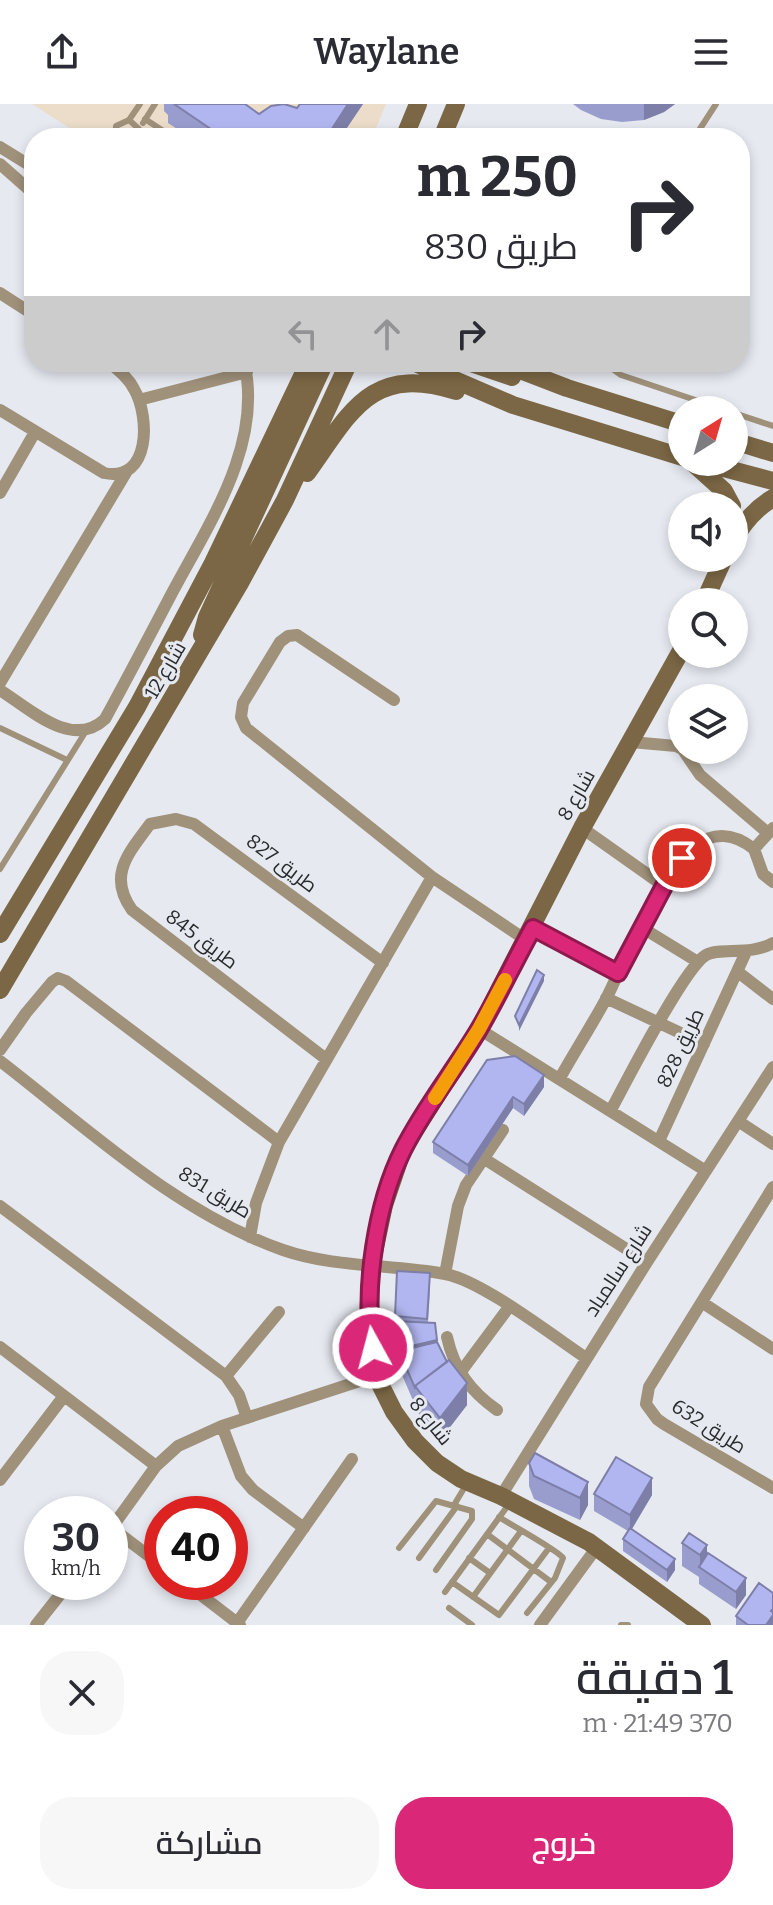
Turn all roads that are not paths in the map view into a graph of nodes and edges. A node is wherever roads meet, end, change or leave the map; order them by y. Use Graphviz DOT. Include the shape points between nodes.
graph roads {
  1 [pos="140,104"];
  2 [pos="155,104"];
  3 [pos="418,104"];
  4 [pos="424,104"];
  5 [pos="456,104"];
  6 [pos="716,104"];
  7 [pos="145,119"];
  8 [pos="129,120"];
  9 [pos="116,128"];
  10 [pos="138,128"];
  11 [pos="140,128"];
  12 [pos="159,128"];
  13 [pos="408,128"];
  14 [pos="421,128"];
  15 [pos="446,128"];
  16 [pos="700,128"];
  17 [pos="0,147"];
  18 [pos="24,162"];
  19 [pos="0,164"];
  20 [pos="24,185"];
  21 [pos="0,293"];
  22 [pos="24,309"];
  23 [pos="120,372"];
  24 [pos="230,372"];
  25 [pos="246,372"];
  26 [pos="294,372"];
  27 [pos="305,372"];
  28 [pos="320,372"];
  29 [pos="344,372"];
  30 [pos="436,372"];
  31 [pos="498,372"];
  32 [pos="528,372"];
  33 [pos="531,372"];
  34 [pos="617,372"];
  35 [pos="539,376"];
  36 [pos="294,396"];
  37 [pos="683,396"];
  38 [pos="139,400"];
  39 [pos="513,405"];
  40 [pos="622,405"];
  41 [pos="0,410"];
  42 [pos="748,418"];
  43 [pos="668,420"];
  44 [pos="773,426"];
  45 [pos="35,432"];
  46 [pos="748,445"];
  47 [pos="668,453"];
  48 [pos="773,453"];
  49 [pos="127,471"];
  50 [pos="748,474"];
  51 [pos="707,476"];
  52 [pos="773,481"];
  53 [pos="725,492"];
  54 [pos="0,493"];
  55 [pos="773,498"];
  56 [pos="285,500"];
  57 [pos="748,521"];
  58 [pos="194,665"];
  59 [pos="672,668"];
  60 [pos="0,683"];
  61 [pos="0,690"];
  62 [pos="394,700"];
  63 [pos="0,728"];
  64 [pos="86,731"];
  65 [pos="631,742"];
  66 [pos="668,745"];
  67 [pos="67,760"];
  68 [pos="692,764"];
  69 [pos="150,824"];
  70 [pos="582,828"];
  71 [pos="771,831"];
  72 [pos="754,849"];
  73 [pos="0,869"];
  74 [pos="432,877"];
  75 [pos="773,882"];
  76 [pos="664,886"];
  77 [pos="641,927"];
  78 [pos="0,934"];
  79 [pos="529,934"];
  80 [pos="773,943"];
  81 [pos="746,952"];
  82 [pos="698,962"];
  83 [pos="383,963"];
  84 [pos="738,972"];
  85 [pos="618,973"];
  86 [pos="0,990"];
  87 [pos="606,998"];
  88 [pos="773,999"];
  89 [pos="658,1023"];
  90 [pos="479,1029"];
  91 [pos="704,1044"];
  92 [pos="0,1050"];
  93 [pos="326,1059"];
  94 [pos="0,1061"];
  95 [pos="771,1076"];
  96 [pos="560,1078"];
  97 [pos="611,1110"];
  98 [pos="738,1121"];
  99 [pos="503,1130"];
  100 [pos="659,1141"];
  101 [pos="279,1142"];
  102 [pos="773,1144"];
  103 [pos="483,1158"];
  104 [pos="706,1171"];
  105 [pos="773,1187"];
  106 [pos="768,1205"];
  107 [pos="0,1206"];
  108 [pos="250,1237"];
  109 [pos="647,1262"];
  110 [pos="371,1266"];
  111 [pos="445,1274"];
  112 [pos="703,1303"];
  113 [pos="509,1307"];
  114 [pos="279,1312"];
  115 [pos="447,1337"];
  116 [pos="0,1347"];
  117 [pos="773,1349"];
  118 [pos="586,1358"];
  119 [pos="460,1373"];
  120 [pos="378,1375"];
  121 [pos="226,1376"];
  122 [pos="64,1396"];
  123 [pos="497,1410"];
  124 [pos="247,1418"];
  125 [pos="222,1426"];
  126 [pos="352,1459"];
  127 [pos="156,1466"];
  128 [pos="0,1480"];
  129 [pos="468,1482"];
  130 [pos="773,1488"];
  131 [pos="506,1498"];
  132 [pos="128,1505"];
  133 [pos="456,1506"];
  134 [pos="499,1517"];
  135 [pos="304,1528"];
  136 [pos="521,1531"];
  137 [pos="487,1534"];
  138 [pos="597,1547"];
  139 [pos="399,1548"];
  140 [pos="549,1548"];
  141 [pos="507,1549"];
  142 [pos="419,1558"];
  143 [pos="469,1558"];
  144 [pos="534,1569"];
  145 [pos="436,1570"];
  146 [pos="490,1573"];
  147 [pos="452,1582"];
  148 [pos="551,1582"];
  149 [pos="445,1592"];
  150 [pos="473,1597"];
  151 [pos="58,1600"];
  152 [pos="208,1600"];
  153 [pos="449,1608"];
  154 [pos="527,1613"];
  155 [pos="42,1623"];
  156 [pos="239,1624"];
  157 [pos="472,1625"];
  158 [pos="540,1625"];
  159 [pos="621,1625"];
  160 [pos="628,1625"];
  161 [pos="702,1625"];
  1 -- 8 [label="lane"];
  2 -- 7 [label="lane"];
  3 -- 13 [label="street"];
  4 -- 14 [label="street"];
  5 -- 15 [label="street"];
  6 -- 16 [label="lane"];
  7 -- 11 [label="lane"];
  7 -- 12 [label="lane"];
  8 -- 9 [label="lane"];
  8 -- 10 [label="lane"];
  17 -- 18 [label="street"];
  19 -- 20 [label="street"];
  21 -- 22 [label="street"];
  23 -- 38 [label="street"];
  24 -- 38 [label="street"];
  25 -- 64 [label="street" via="244,428 229,483 105,719"];
  26 -- 36 [label="street"];
  27 -- 36 [label="street, شارع 12"];
  28 -- 58 [label="street" via="207,617"];
  29 -- 56 [label="street, شارع 12"];
  30 -- 39 [label="street"];
  31 -- 40 [label="street" via="598,406"];
  32 -- 35 [label="street"];
  33 -- 35 [label="street"];
  34 -- 37 [label="lane"];
  35 -- 40 [label="street"];
  36 -- 78 [label="street, شارع 12" via="137,707"];
  38 -- 49 [label="street" via="145,436 138,460"];
  39 -- 47 [label="street"];
  39 -- 56 [label="street" via="431,384 391,385 353,409"];
  40 -- 43 [label="street"];
  41 -- 45 [label="street"];
  42 -- 44 [label="lane"];
  45 -- 49 [label="street" via="104,473"];
  45 -- 54 [label="street"];
  46 -- 48 [label="street"];
  49 -- 60 [label="street"];
  50 -- 52 [label="street"];
  51 -- 53 [label="street"];
  55 -- 57 [label="street"];
  56 -- 58 [label="street, شارع 12"];
  58 -- 86 [label="street, شارع 12"];
  59 -- 65 [label="street, شارع 8"];
  61 -- 64 [label="street" via="57,726"];
  62 -- 74 [label="street" via="297,635 288,636 243,703 241,717 246,728"];
  63 -- 67 [label="lane"];
  64 -- 67 [label="lane"];
  65 -- 66 [label="street"];
  65 -- 70 [label="street, شارع 8"];
  67 -- 73 [label="lane"];
  68 -- 71 [label="street"];
  69 -- 83 [label="street, طريق 827" via="176,819 202,828"];
  69 -- 93 [label="street, طريق 845" via="121,868 123,895 132,910"];
  70 -- 76 [label="street"];
  70 -- 79 [label="street, شارع 8"];
  71 -- 72 [label="street"];
  72 -- 75 [label="street" via="763,874"];
  72 -- 76 [label="street" via="731,835 705,840 682,858"];
  74 -- 79 [label="street"];
  74 -- 83 [label="street"];
  76 -- 77 [label="street"];
  77 -- 82 [label="street"];
  77 -- 85 [label="street"];
  79 -- 85 [label="street"];
  79 -- 90 [label="street, شارع 8"];
  80 -- 81 [label="street"];
  81 -- 82 [label="street" via="712,953"];
  81 -- 84 [label="street, طريق 828"];
  82 -- 89 [label="street"];
  83 -- 93 [label="street"];
  84 -- 88 [label="street"];
  84 -- 91 [label="street, طريق 828"];
  85 -- 87 [label="street"];
  87 -- 89 [label="street"];
  87 -- 96 [label="street"];
  89 -- 91 [label="street"];
  89 -- 97 [label="street"];
  90 -- 96 [label="street"];
  90 -- 110 [label="street, شارع 8" via="403,1149"];
  91 -- 100 [label="street, طريق 828"];
  92 -- 101 [label="street" via="58,978"];
  93 -- 101 [label="street"];
  94 -- 108 [label="street, طريق 831" via="198,1210"];
  95 -- 98 [label="street, شارع سالمباد"];
  96 -- 97 [label="street"];
  97 -- 100 [label="street"];
  98 -- 102 [label="street"];
  98 -- 104 [label="street, شارع سالمباد"];
  99 -- 103 [label="street"];
  100 -- 104 [label="street"];
  101 -- 108 [label="street" via="256,1203"];
  103 -- 109 [label="street"];
  103 -- 111 [label="street" via="458,1206"];
  104 -- 109 [label="street, شارع سالمباد"];
  105 -- 106 [label="street, طريق 632"];
  106 -- 112 [label="street, طريق 632"];
  107 -- 121 [label="street"];
  108 -- 110 [label="street, طريق 831" via="318,1260"];
  109 -- 118 [label="street, شارع سالمباد"];
  110 -- 111 [label="street, طريق 831"];
  110 -- 120 [label="street, شارع 8" via="368,1321"];
  111 -- 113 [label="street, طريق 831"];
  112 -- 117 [label="street"];
  112 -- 130 [label="street, طريق 632" via="649,1387 646,1404 664,1424"];
  113 -- 118 [label="street, طريق 831"];
  113 -- 119 [label="street"];
  114 -- 121 [label="street"];
  115 -- 119 [label="street"];
  116 -- 122 [label="street"];
  118 -- 131 [label="street, شارع سالمباد"];
  119 -- 123 [label="street"];
  120 -- 124 [label="street"];
  120 -- 129 [label="street, شارع 8" via="394,1412 415,1441"];
  121 -- 124 [label="street"];
  122 -- 127 [label="street"];
  122 -- 128 [label="street"];
  124 -- 125 [label="street"];
  125 -- 127 [label="street" via="178,1446"];
  125 -- 135 [label="street" via="241,1476"];
  126 -- 135 [label="street"];
  127 -- 132 [label="street"];
  129 -- 131 [label="street, شارع 8"];
  129 -- 133 [label="lane"];
  131 -- 134 [label="lane"];
  131 -- 138 [label="street, شارع 8"];
  133 -- 139 [label="lane" via="436,1501"];
  133 -- 142 [label="lane"];
  133 -- 145 [label="lane" via="472,1511 473,1517"];
  134 -- 136 [label="lane"];
  134 -- 137 [label="lane"];
  135 -- 156 [label="street"];
  136 -- 140 [label="lane"];
  136 -- 141 [label="lane"];
  137 -- 141 [label="lane"];
  137 -- 143 [label="lane"];
  138 -- 158 [label="street"];
  138 -- 161 [label="street, شارع 8"];
  140 -- 144 [label="lane"];
  140 -- 148 [label="lane" via="563,1561"];
  141 -- 144 [label="lane"];
  141 -- 146 [label="lane"];
  143 -- 146 [label="lane"];
  143 -- 147 [label="lane"];
  144 -- 148 [label="lane"];
  144 -- 150 [label="lane" via="501,1614"];
  146 -- 150 [label="lane"];
  147 -- 149 [label="lane"];
  147 -- 150 [label="lane"];
  148 -- 154 [label="lane"];
  151 -- 155 [label="street"];
  152 -- 156 [label="street"];
  153 -- 157 [label="lane"];
  159 -- 160 [label="lane"];
}
